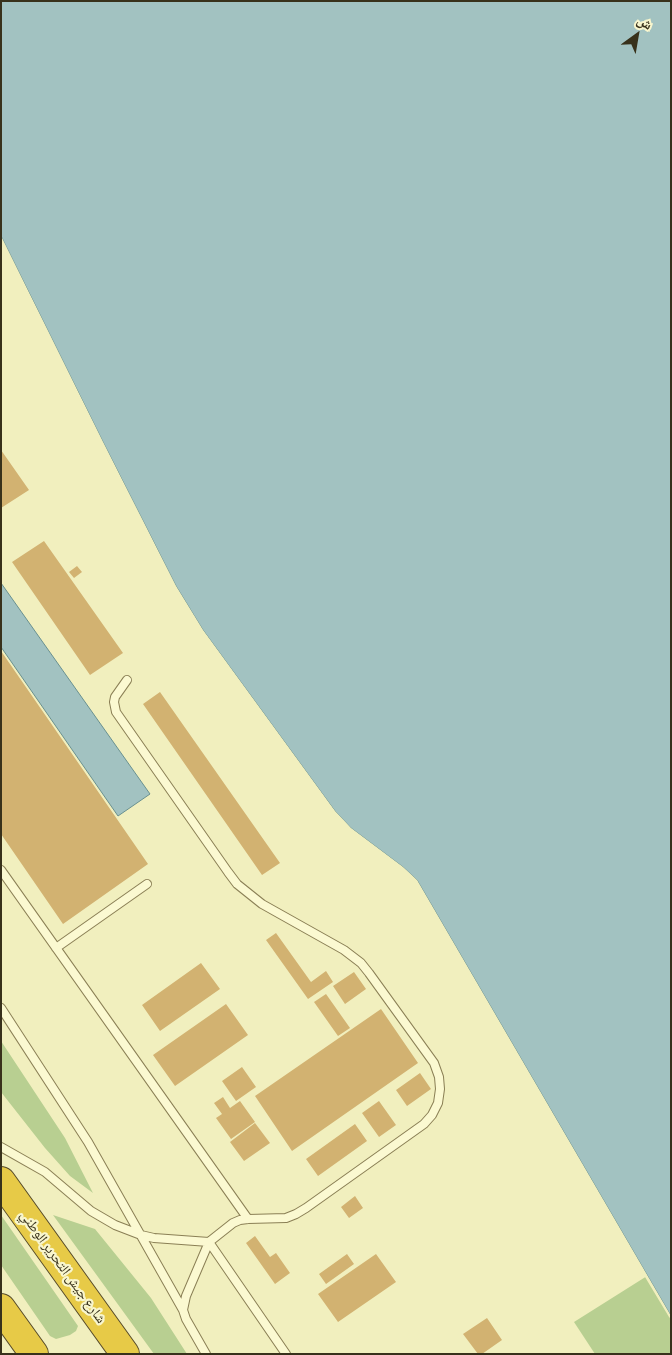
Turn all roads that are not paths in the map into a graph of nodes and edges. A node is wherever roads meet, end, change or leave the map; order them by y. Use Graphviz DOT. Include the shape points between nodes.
graph roads {
  1 [pos="127,680"];
  2 [pos="1,870"];
  3 [pos="147,884"];
  4 [pos="56,948"];
  5 [pos="1,1008"];
  6 [pos="1,1147"];
  7 [pos="1,1181"];
  8 [pos="248,1219"];
  9 [pos="142,1235"];
  10 [pos="209,1242"];
  11 [pos="1,1308"];
  12 [pos="183,1310"];
  13 [pos="34,1354"];
  14 [pos="125,1354"];
  15 [pos="206,1354"];
  16 [pos="286,1354"];
  1 -- 8 [label="lane" via="115,697 116,712 228,872 243,890 262,904 361,963 434,1063 438,1077 438,1103 424,1124 296,1214"];
  2 -- 4 [label="lane"];
  3 -- 4 [label="lane"];
  4 -- 8 [label="lane"];
  5 -- 9 [label="lane" via="88,1142"];
  6 -- 9 [label="lane" via="45,1172 101,1218"];
  7 -- 14 [label="highway, شارع جيش التحرير الوطني"];
  8 -- 10 [label="lane" via="233,1223"];
  9 -- 10 [label="lane"];
  9 -- 12 [label="lane"];
  10 -- 12 [label="lane"];
  10 -- 16 [label="lane"];
  11 -- 13 [label="highway"];
  12 -- 15 [label="lane"];
}
